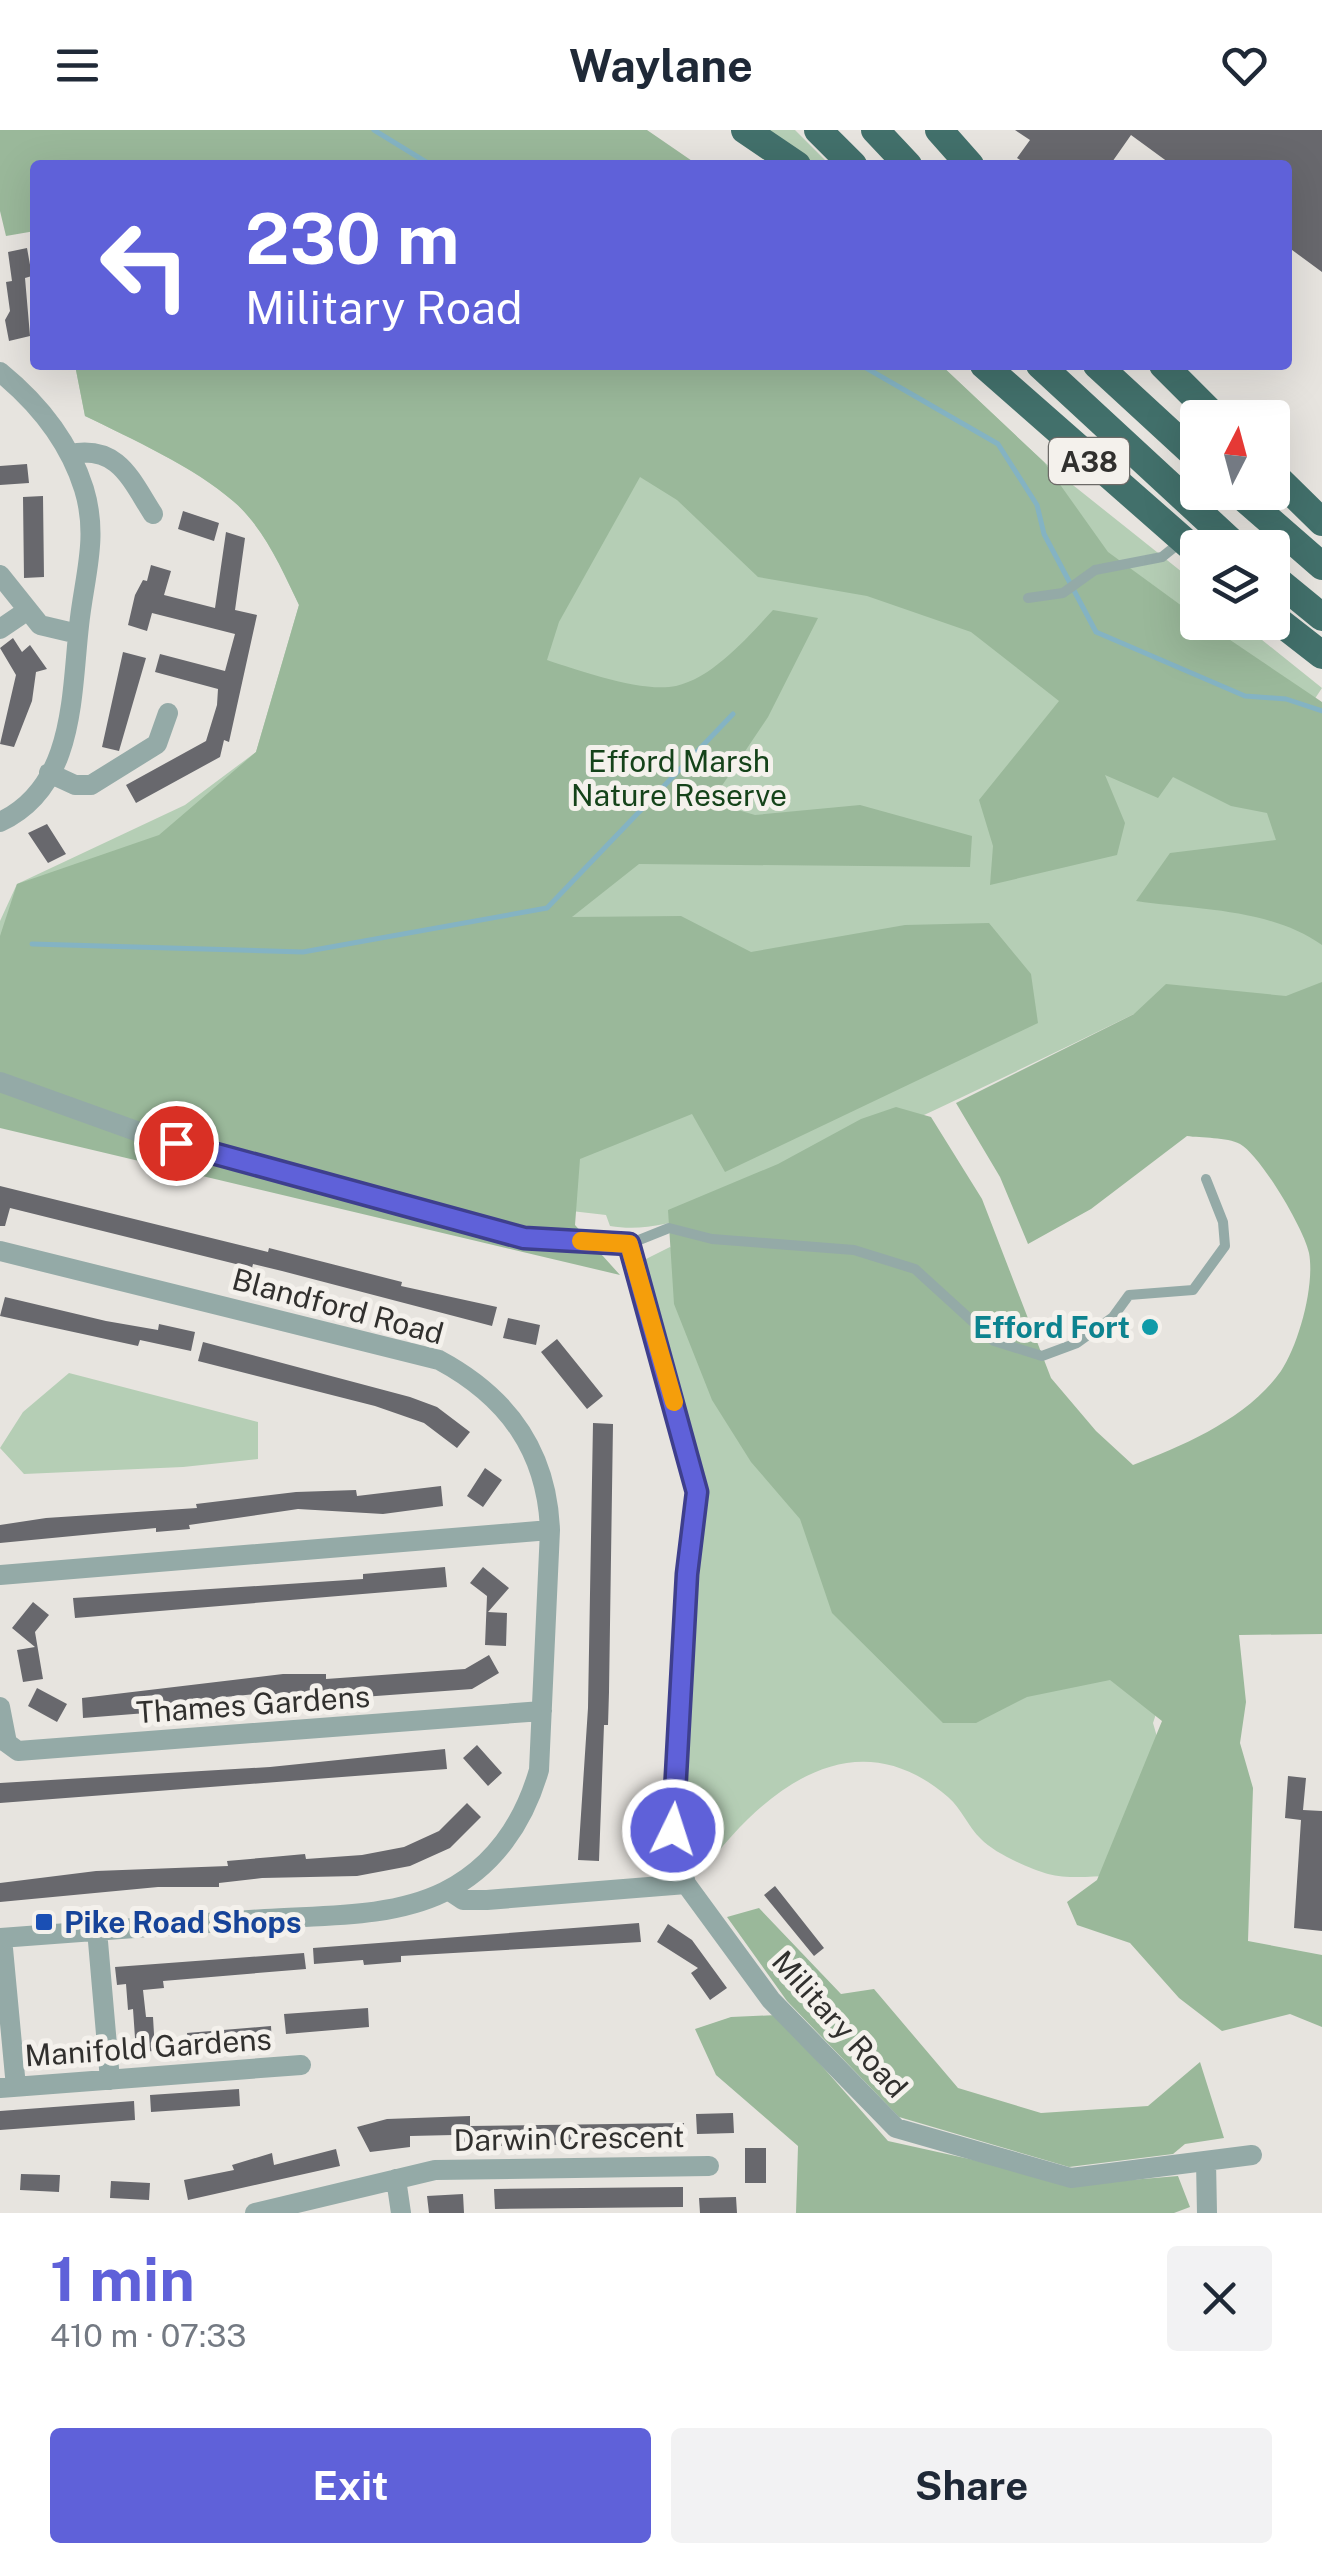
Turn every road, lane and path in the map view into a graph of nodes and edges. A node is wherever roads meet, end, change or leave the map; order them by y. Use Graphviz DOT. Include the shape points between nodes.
graph roads {
  1 [pos="730,130"];
  2 [pos="745,130"];
  3 [pos="818,130"];
  4 [pos="875,130"];
  5 [pos="939,130"];
  6 [pos="763,160"];
  7 [pos="790,160"];
  8 [pos="848,160"];
  9 [pos="903,160"];
  10 [pos="966,160"];
  11 [pos="990,370"];
  12 [pos="1102,370"];
  13 [pos="1122,370"];
  14 [pos="1168,370"];
  15 [pos="0,372"];
  16 [pos="1045,372"];
  17 [pos="1198,400"];
  18 [pos="1180,423"];
  19 [pos="1180,441"];
  20 [pos="70,454"];
  21 [pos="1290,491"];
  22 [pos="1258,510"];
  23 [pos="1280,510"];
  24 [pos="153,514"];
  25 [pos="1322,522"];
  26 [pos="1218,530"];
  27 [pos="1180,538"];
  28 [pos="1322,543"];
  29 [pos="1180,550"];
  30 [pos="1322,566"];
  31 [pos="0,575"];
  32 [pos="1290,591"];
  33 [pos="1028,598"];
  34 [pos="28,610"];
  35 [pos="1322,617"];
  36 [pos="0,629"];
  37 [pos="1290,630"];
  38 [pos="78,634"];
  39 [pos="1322,655"];
  40 [pos="168,713"];
  41 [pos="49,774"];
  42 [pos="0,822"];
  43 [pos="0,1082"];
  44 [pos="1206,1178"];
  45 [pos="629,1244"];
  46 [pos="0,1251"];
  47 [pos="550,1530"];
  48 [pos="0,1576"];
  49 [pos="0,1707"];
  50 [pos="542,1711"];
  51 [pos="686,1884"];
  52 [pos="448,1890"];
  53 [pos="98,1930"];
  54 [pos="1,1938"];
  55 [pos="301,2065"];
  56 [pos="110,2080"];
  57 [pos="8,2088"];
  58 [pos="1252,2155"];
  59 [pos="1206,2161"];
  60 [pos="709,2166"];
  61 [pos="396,2179"];
  62 [pos="255,2213"];
  63 [pos="400,2213"];
  64 [pos="1207,2213"];
  1 -- 6 [label="highway"];
  2 -- 7 [label="highway"];
  3 -- 8 [label="highway"];
  4 -- 9 [label="highway"];
  5 -- 10 [label="highway"];
  11 -- 27 [label="highway, A38"];
  12 -- 19 [label="highway, A38"];
  13 -- 18 [label="highway"];
  14 -- 17 [label="highway"];
  15 -- 20 [label="street" via="28,394"];
  16 -- 26 [label="highway, A38"];
  20 -- 24 [label="street" via="93,450 112,457"];
  20 -- 38 [label="street" via="85,491 93,551"];
  21 -- 25 [label="highway"];
  22 -- 30 [label="highway"];
  23 -- 28 [label="highway"];
  29 -- 33 [label="lane" via="1095,570 1063,593"];
  31 -- 34 [label="street"];
  32 -- 35 [label="highway"];
  34 -- 36 [label="street"];
  34 -- 38 [label="street" via="44,627"];
  37 -- 39 [label="highway"];
  38 -- 41 [label="street" via="72,706"];
  40 -- 41 [label="street" via="156,744 91,784"];
  41 -- 42 [label="street" via="20,812"];
  43 -- 45 [label="street" via="139,1132 524,1238"];
  44 -- 45 [label="lane" via="1225,1246 1193,1290 1129,1295 1113,1317 1042,1356 994,1341 915,1269 854,1250 669,1228"];
  45 -- 51 [label="street, Military Road" via="697,1492 673,1830"];
  46 -- 47 [label="street, Blandford Road" via="439,1360 488,1392 528,1438 549,1496"];
  47 -- 48 [label="street"];
  47 -- 50 [label="street, Blandford Road"];
  49 -- 50 [label="street, Thames Gardens" via="7,1743 18,1751"];
  50 -- 52 [label="street, Blandford Road" via="540,1770 530,1803 480,1869"];
  51 -- 52 [label="street" via="487,1900 463,1900"];
  51 -- 59 [label="street, Military Road" via="771,2000 896,2128 1070,2178"];
  52 -- 53 [label="street" via="368,1912"];
  53 -- 54 [label="street"];
  53 -- 56 [label="street"];
  54 -- 57 [label="street"];
  55 -- 56 [label="street, Manifold Gardens"];
  56 -- 57 [label="street, Manifold Gardens"];
  58 -- 59 [label="street, Military Road"];
  59 -- 64 [label="street"];
  60 -- 61 [label="street, Darwin Crescent" via="491,2166"];
  61 -- 62 [label="street, Darwin Crescent"];
  61 -- 63 [label="street"];
}
